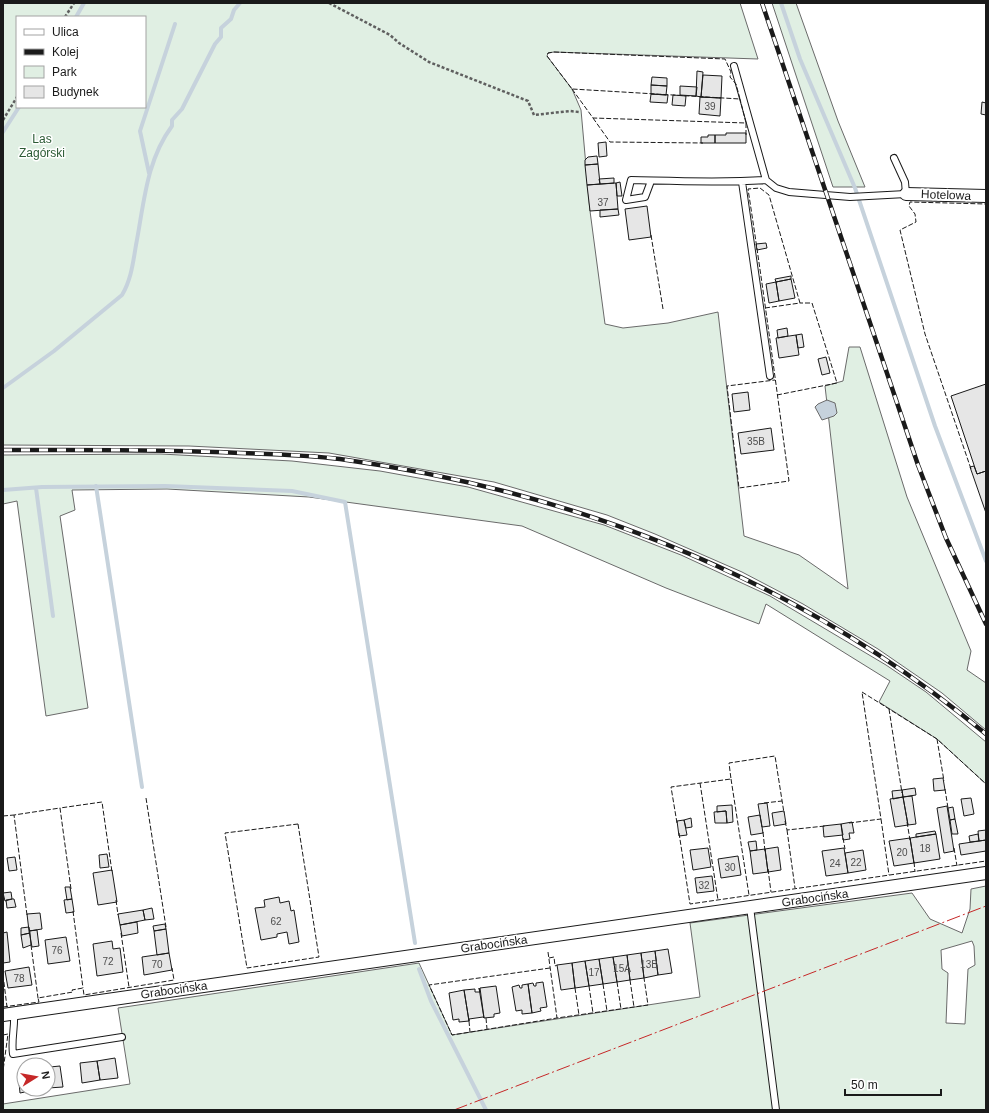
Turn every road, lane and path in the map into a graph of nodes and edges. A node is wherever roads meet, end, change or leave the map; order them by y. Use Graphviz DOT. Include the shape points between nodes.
graph roads {
  1 [pos="74,3"];
  2 [pos="329,3"];
  3 [pos="66,16"];
  4 [pos="734,66"];
  5 [pos="16,99"];
  6 [pos="579,112"];
  7 [pos="3,120"];
  8 [pos="894,158"];
  9 [pos="766,180"];
  10 [pos="651,181"];
  11 [pos="742,182"];
  12 [pos="906,194"];
  13 [pos="986,196"];
  14 [pos="770,376"];
  15 [pos="986,873"];
  16 [pos="750,907"];
  17 [pos="8,1015"];
  18 [pos="122,1037"];
  19 [pos="776,1110"];
  1 -- 3 [label="path"];
  2 -- 6 [label="path" via="390,35 429,62 528,101 534,115"];
  4 -- 9 [label="lane"];
  5 -- 7 [label="path"];
  8 -- 12 [label="lane" via="905,182"];
  9 -- 11 [label="lane"];
  9 -- 12 [label="lane" via="776,188 789,192 850,197"];
  10 -- 10 [label="lane" via="631,180 626,200 645,198"];
  10 -- 11 [label="lane"];
  11 -- 14 [label="lane"];
  12 -- 13 [label="street, Hotelowa"];
  15 -- 16 [label="street, Grabocińska"];
  16 -- 17 [label="street, Grabocińska"];
  16 -- 19 [label="lane"];
  17 -- 18 [label="lane" via="13,1054"];
}
